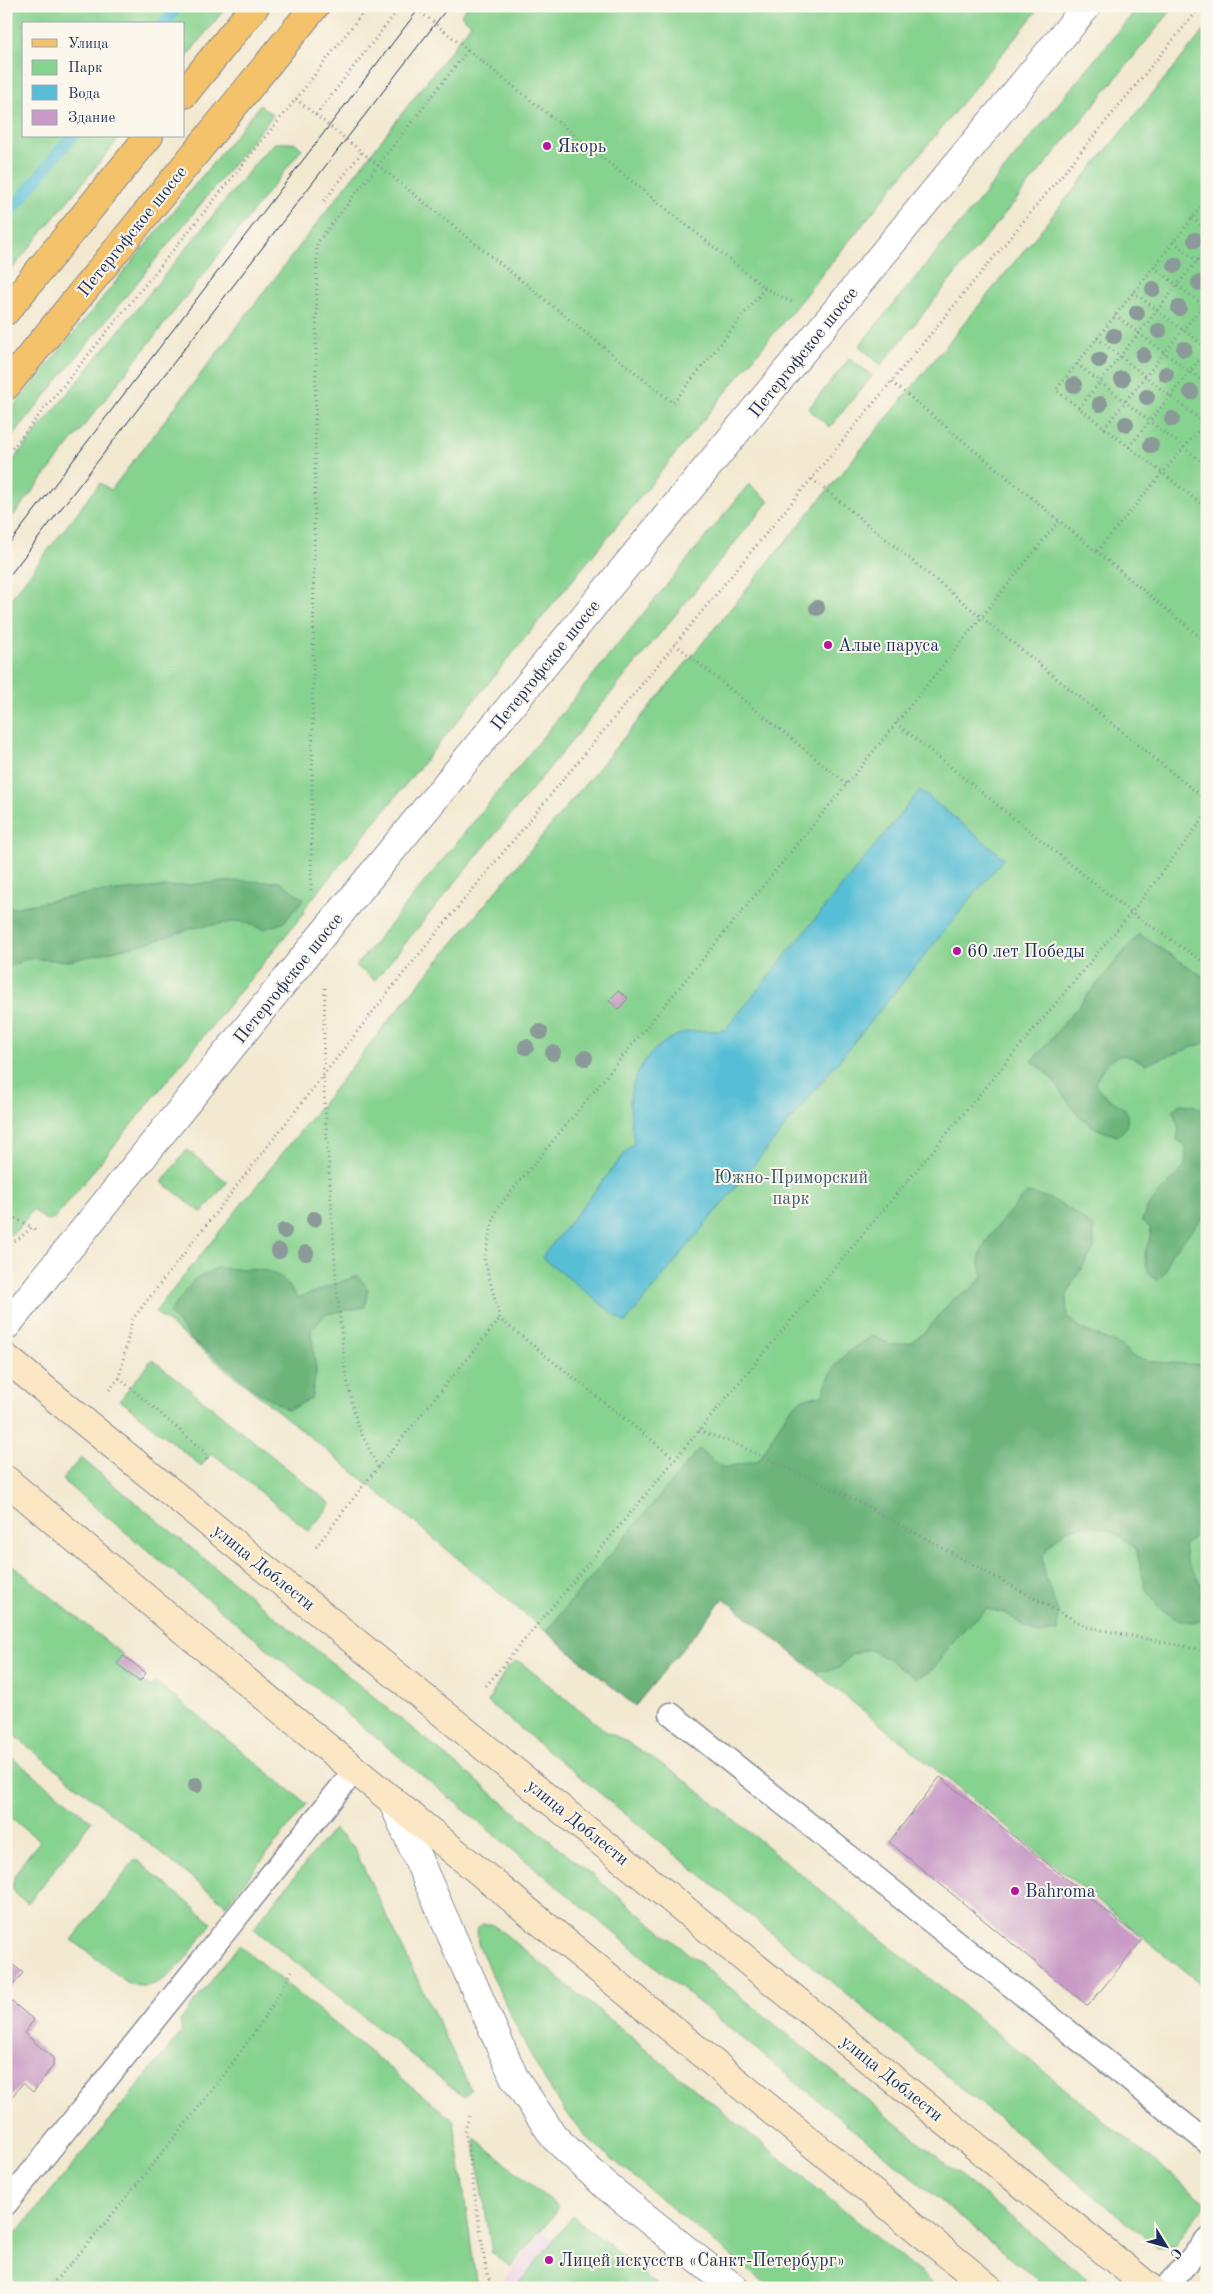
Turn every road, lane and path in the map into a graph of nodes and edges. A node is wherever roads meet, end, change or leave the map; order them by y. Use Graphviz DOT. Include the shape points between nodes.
graph roads {
  1 [pos="255,6"];
  2 [pos="315,6"];
  3 [pos="368,6"];
  4 [pos="401,6"];
  5 [pos="414,6"];
  6 [pos="1087,6"];
  7 [pos="1201,6"];
  8 [pos="468,50"];
  9 [pos="185,93"];
  10 [pos="296,99"];
  11 [pos="316,115"];
  12 [pos="147,138"];
  13 [pos="362,152"];
  14 [pos="378,164"];
  15 [pos="1207,200"];
  16 [pos="324,201"];
  17 [pos="1192,218"];
  18 [pos="1207,229"];
  19 [pos="1173,242"];
  20 [pos="1207,248"];
  21 [pos="1197,260"];
  22 [pos="1154,267"];
  23 [pos="1207,268"];
  24 [pos="1177,285"];
  25 [pos="765,288"];
  26 [pos="1133,292"];
  27 [pos="1207,300"];
  28 [pos="797,305"];
  29 [pos="1203,305"];
  30 [pos="1207,308"];
  31 [pos="1157,310"];
  32 [pos="6,311"];
  33 [pos="1115,315"];
  34 [pos="1183,330"];
  35 [pos="1139,333"];
  36 [pos="1097,338"];
  37 [pos="1207,349"];
  38 [pos="1164,352"];
  39 [pos="1120,356"];
  40 [pos="1077,364"];
  41 [pos="1190,372"];
  42 [pos="1146,376"];
  43 [pos="892,382"];
  44 [pos="1100,382"];
  45 [pos="1207,385"];
  46 [pos="6,386"];
  47 [pos="1171,396"];
  48 [pos="1125,402"];
  49 [pos="1079,408"];
  50 [pos="1150,422"];
  51 [pos="1206,423"];
  52 [pos="1104,428"];
  53 [pos="1129,447"];
  54 [pos="1184,448"];
  55 [pos="6,456"];
  56 [pos="1207,466"];
  57 [pos="1162,473"];
  58 [pos="812,479"];
  59 [pos="1207,508"];
  60 [pos="1059,521"];
  61 [pos="1097,552"];
  62 [pos="982,618"];
  63 [pos="1207,643"];
  64 [pos="675,644"];
  65 [pos="896,723"];
  66 [pos="847,784"];
  67 [pos="1207,801"];
  68 [pos="1207,814"];
  69 [pos="311,900"];
  70 [pos="1131,913"];
  71 [pos="1207,964"];
  72 [pos="325,980"];
  73 [pos="323,1076"];
  74 [pos="6,1214"];
  75 [pos="32,1227"];
  76 [pos="38,1231"];
  77 [pos="6,1246"];
  78 [pos="500,1319"];
  79 [pos="6,1326"];
  80 [pos="6,1358"];
  81 [pos="119,1378"];
  82 [pos="109,1390"];
  83 [pos="699,1431"];
  84 [pos="675,1459"];
  85 [pos="207,1460"];
  86 [pos="378,1467"];
  87 [pos="6,1480"];
  88 [pos="316,1548"];
  89 [pos="1207,1651"];
  90 [pos="486,1686"];
  91 [pos="671,1714"];
  92 [pos="355,1770"];
  93 [pos="392,1800"];
  94 [pos="292,1971"];
  95 [pos="469,2116"];
  96 [pos="1207,2142"];
  97 [pos="6,2204"];
  98 [pos="1207,2240"];
  99 [pos="490,2279"];
  100 [pos="48,2288"];
  101 [pos="482,2288"];
  102 [pos="493,2288"];
  103 [pos="734,2288"];
  104 [pos="990,2288"];
  105 [pos="1150,2288"];
  106 [pos="1165,2288"];
  1 -- 9 [label="main road"];
  2 -- 46 [label="main road, Петергофское шоссе"];
  3 -- 10 [label="path"];
  4 -- 11 [label="path"];
  5 -- 8 [label="path"];
  6 -- 79 [label="street, Петергофское шоссе" via="318,940"];
  7 -- 43 [label="path"];
  8 -- 14 [label="path"];
  8 -- 25 [label="path"];
  10 -- 11 [label="path"];
  10 -- 55 [label="path"];
  11 -- 13 [label="path"];
  12 -- 32 [label="main road"];
  13 -- 14 [label="path"];
  13 -- 16 [label="path"];
  14 -- 25 [label="path" via="673,403"];
  14 -- 69 [label="path" via="318,243"];
  15 -- 17 [label="path"];
  17 -- 18 [label="path"];
  17 -- 19 [label="path"];
  19 -- 21 [label="path"];
  19 -- 22 [label="path"];
  20 -- 21 [label="path"];
  21 -- 23 [label="path"];
  21 -- 24 [label="path"];
  22 -- 24 [label="path"];
  22 -- 26 [label="path"];
  24 -- 29 [label="path"];
  24 -- 31 [label="path"];
  25 -- 28 [label="path"];
  26 -- 31 [label="path"];
  26 -- 33 [label="path"];
  27 -- 29 [label="path"];
  29 -- 30 [label="path"];
  29 -- 34 [label="path"];
  31 -- 34 [label="path"];
  31 -- 35 [label="path"];
  33 -- 35 [label="path"];
  33 -- 36 [label="path"];
  34 -- 37 [label="path"];
  34 -- 38 [label="path"];
  35 -- 38 [label="path"];
  35 -- 39 [label="path"];
  36 -- 39 [label="path"];
  36 -- 40 [label="path"];
  37 -- 41 [label="path"];
  38 -- 41 [label="path"];
  38 -- 42 [label="path"];
  39 -- 42 [label="path"];
  39 -- 44 [label="path"];
  40 -- 44 [label="path"];
  40 -- 49 [label="path" via="1056,390"];
  41 -- 45 [label="path"];
  41 -- 47 [label="path"];
  42 -- 47 [label="path"];
  42 -- 48 [label="path"];
  43 -- 58 [label="path"];
  43 -- 60 [label="path"];
  44 -- 48 [label="path"];
  44 -- 49 [label="path"];
  47 -- 50 [label="path"];
  47 -- 51 [label="path"];
  48 -- 50 [label="path"];
  48 -- 52 [label="path"];
  49 -- 52 [label="path"];
  50 -- 53 [label="path"];
  50 -- 54 [label="path"];
  51 -- 54 [label="path"];
  52 -- 53 [label="path"];
  53 -- 57 [label="path"];
  54 -- 56 [label="path"];
  54 -- 57 [label="path"];
  57 -- 59 [label="path"];
  57 -- 61 [label="path"];
  58 -- 62 [label="path"];
  58 -- 64 [label="path"];
  60 -- 61 [label="path"];
  60 -- 62 [label="path"];
  61 -- 63 [label="path"];
  62 -- 65 [label="path"];
  62 -- 67 [label="path"];
  64 -- 66 [label="path"];
  64 -- 73 [label="path" via="389,991"];
  65 -- 66 [label="path"];
  65 -- 70 [label="path"];
  66 -- 78 [label="path" via="496,1210 484,1258"];
  68 -- 70 [label="path"];
  70 -- 71 [label="path"];
  70 -- 83 [label="path"];
  72 -- 73 [label="path"];
  73 -- 81 [label="path" via="132,1320"];
  73 -- 86 [label="path" via="344,1371 357,1424"];
  74 -- 75 [label="path"];
  75 -- 76 [label="path"];
  75 -- 77 [label="path"];
  78 -- 84 [label="path"];
  78 -- 86 [label="path"];
  80 -- 105 [label="main road, улица Доблести"];
  81 -- 82 [label="path"];
  81 -- 85 [label="path" via="204,1451"];
  83 -- 84 [label="path"];
  83 -- 89 [label="path" via="731,1442 840,1492 1087,1627"];
  84 -- 90 [label="path"];
  86 -- 88 [label="path"];
  87 -- 92 [label="main road"];
  91 -- 96 [label="lane"];
  92 -- 93 [label="main road"];
  92 -- 97 [label="lane"];
  93 -- 103 [label="street" via="514,2077 554,2137 605,2185"];
  93 -- 104 [label="main road"];
  94 -- 100 [label="path" via="274,2005 186,2124 84,2251"];
  95 -- 99 [label="path" via="465,2130"];
  98 -- 106 [label="lane"];
  99 -- 101 [label="path"];
  99 -- 102 [label="path"];
}
